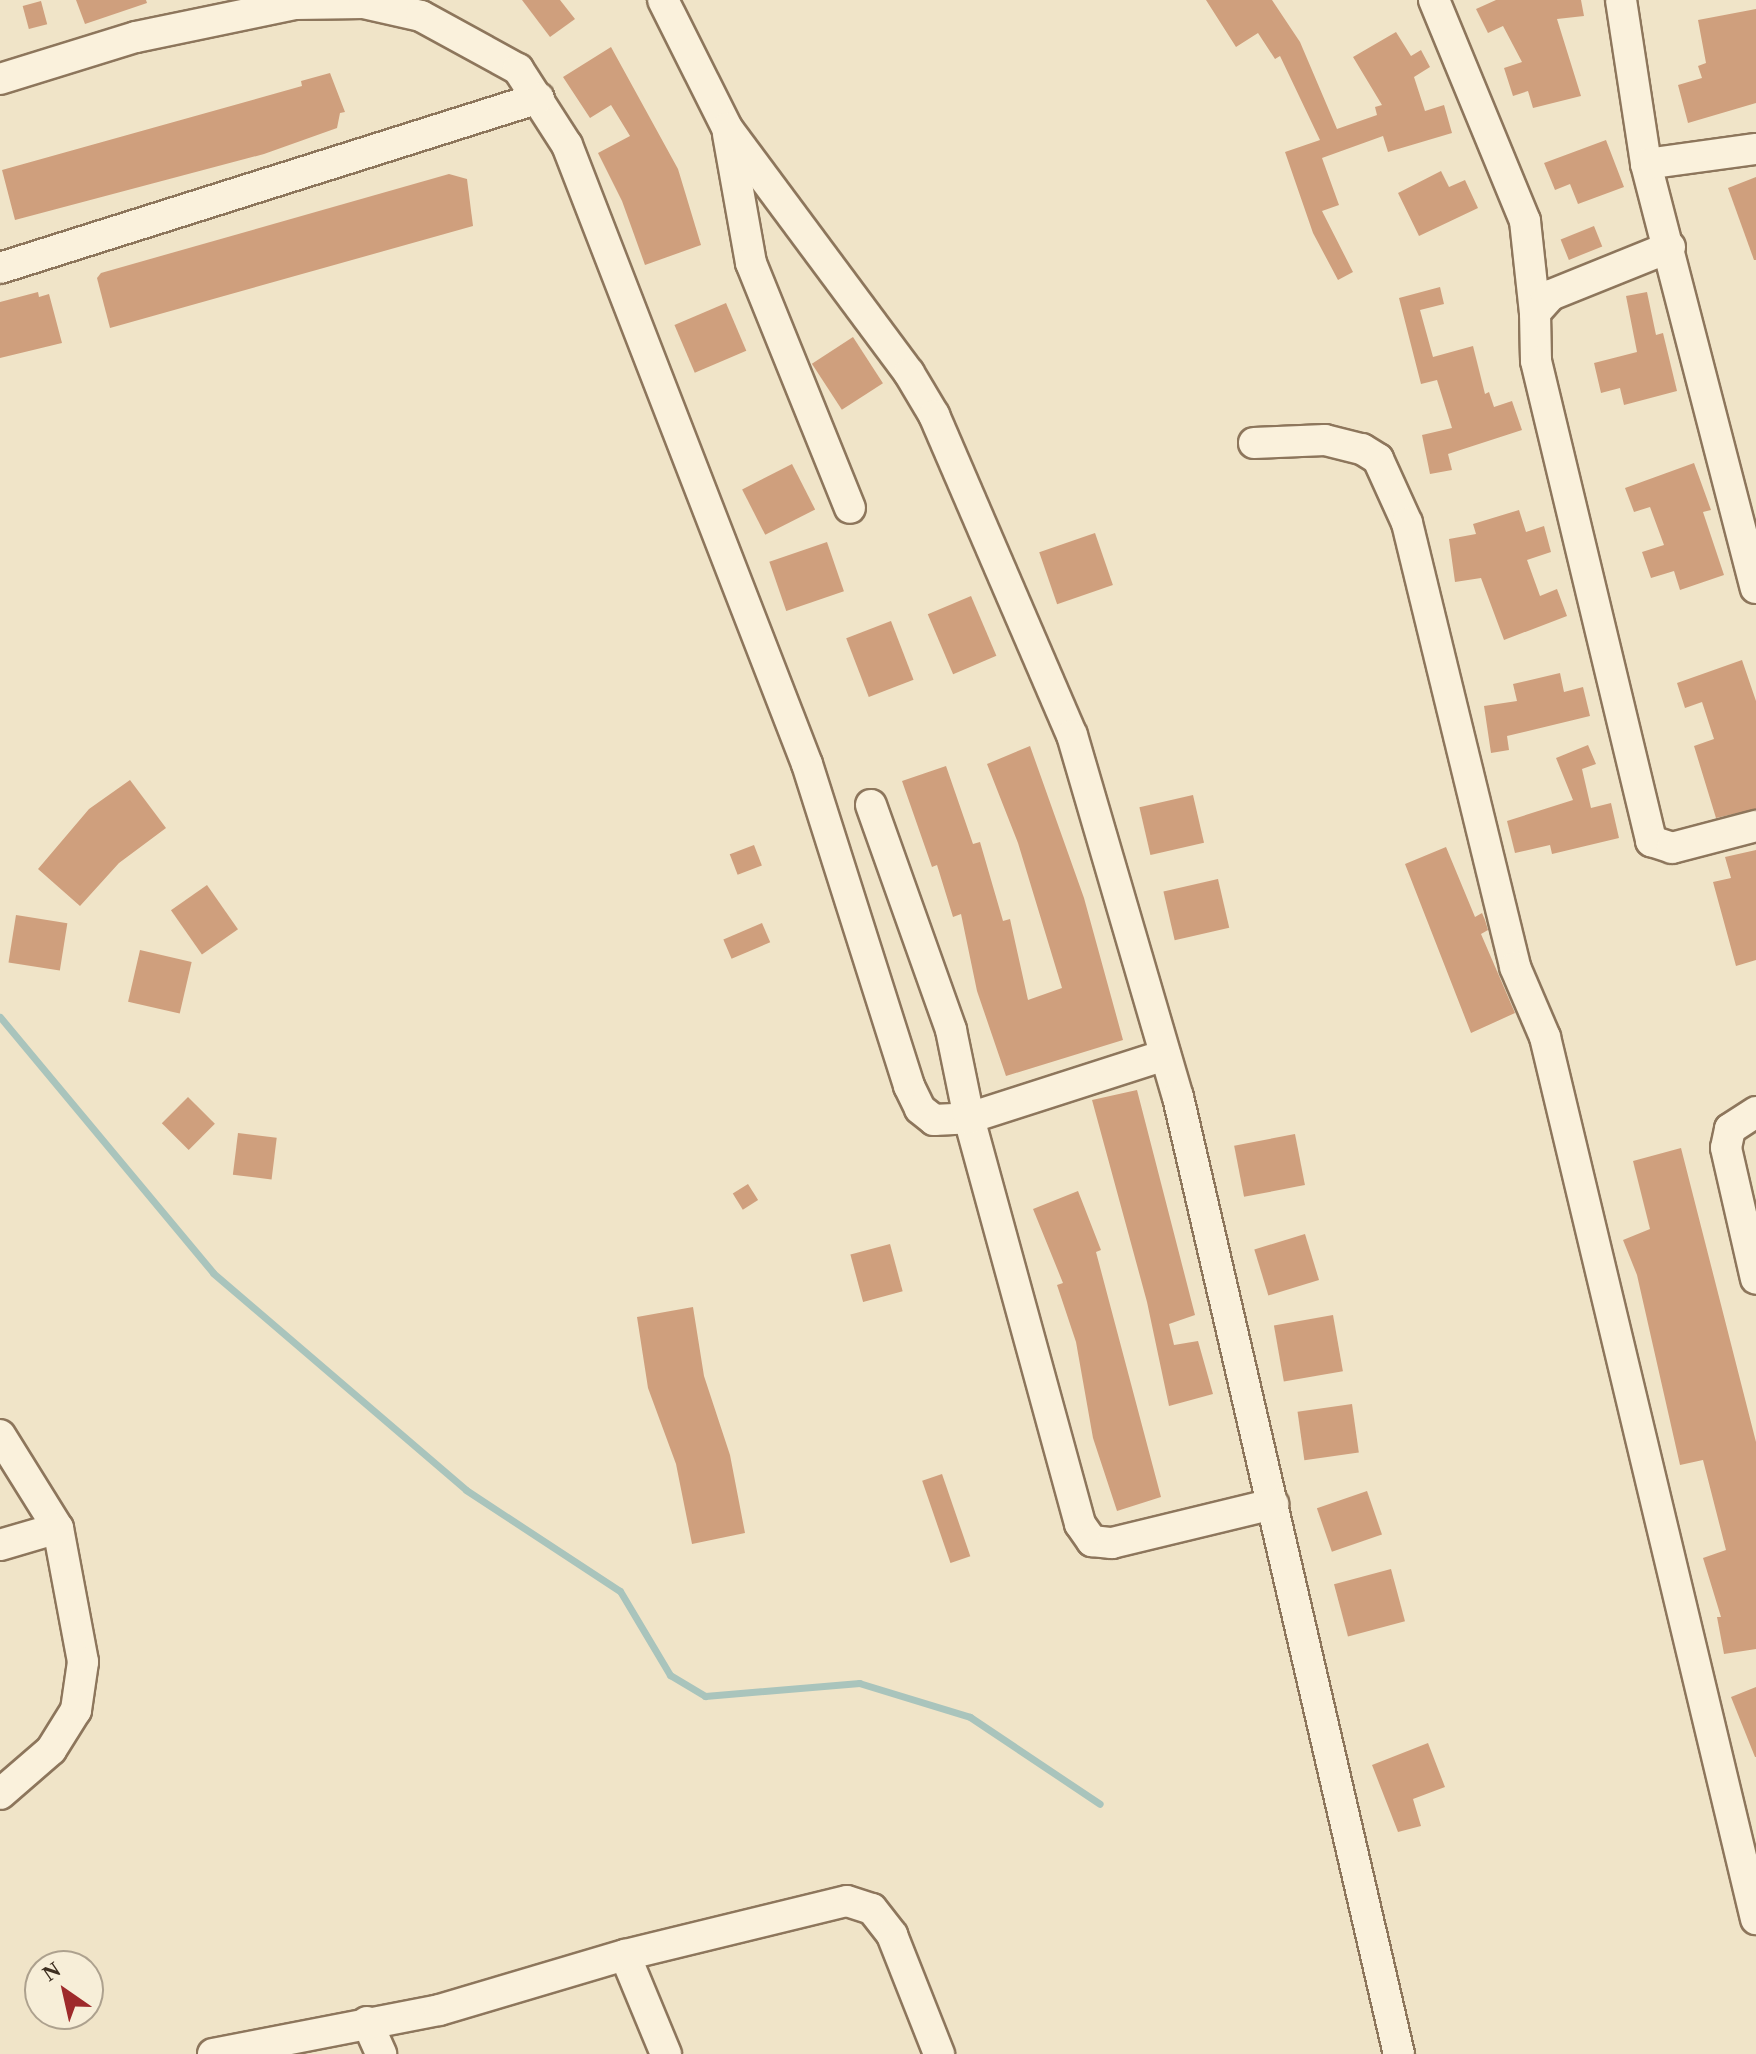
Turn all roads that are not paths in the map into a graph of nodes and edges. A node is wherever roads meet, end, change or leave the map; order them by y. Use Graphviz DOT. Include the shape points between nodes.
graph roads {
  1 [pos="663,0"];
  2 [pos="1434,0"];
  3 [pos="1621,0"];
  4 [pos="0,79"];
  5 [pos="539,98"];
  6 [pos="727,128"];
  7 [pos="1756,149"];
  8 [pos="1646,164"];
  9 [pos="1670,247"];
  10 [pos="0,268"];
  11 [pos="1535,313"];
  12 [pos="1254,443"];
  13 [pos="850,508"];
  14 [pos="1756,588"];
  15 [pos="871,805"];
  16 [pos="1756,826"];
  17 [pos="1165,1055"];
  18 [pos="1756,1112"];
  19 [pos="969,1118"];
  20 [pos="1756,1279"];
  21 [pos="0,1435"];
  22 [pos="1273,1504"];
  23 [pos="58,1528"];
  24 [pos="0,1545"];
  25 [pos="0,1794"];
  26 [pos="1756,1919"];
  27 [pos="625,1955"];
  28 [pos="367,2022"];
  29 [pos="213,2054"];
  30 [pos="381,2054"];
  31 [pos="666,2054"];
  32 [pos="939,2054"];
  33 [pos="1399,2054"];
  1 -- 6 [label="street"];
  2 -- 11 [label="street" via="1525,221"];
  3 -- 8 [label="street"];
  4 -- 5 [label="street" via="194,25 295,4 364,3 421,16 469,39 518,69"];
  5 -- 10 [label="street"];
  5 -- 19 [label="street" via="567,145 807,764 909,1086 920,1109 934,1120"];
  6 -- 13 [label="street" via="751,263"];
  6 -- 17 [label="street" via="909,373 959,465 1072,735"];
  7 -- 8 [label="street"];
  8 -- 9 [label="street"];
  9 -- 11 [label="street" via="1551,295"];
  9 -- 14 [label="street"];
  11 -- 16 [label="street" via="1536,361 1651,841 1672,848"];
  12 -- 26 [label="street" via="1325,440 1362,449 1378,459 1407,523 1515,967 1545,1037"];
  15 -- 19 [label="street" via="951,1030"];
  17 -- 19 [label="street"];
  17 -- 22 [label="street"];
  18 -- 20 [label="street" via="1730,1129 1726,1148"];
  19 -- 22 [label="street" via="1080,1524 1092,1541 1112,1543"];
  21 -- 23 [label="street"];
  22 -- 33 [label="street"];
  23 -- 24 [label="street"];
  23 -- 25 [label="street" via="83,1662 76,1710 51,1750"];
  27 -- 28 [label="street" via="439,2010"];
  27 -- 31 [label="street"];
  27 -- 32 [label="street" via="847,1901 872,1909 892,1935"];
  28 -- 29 [label="street"];
  28 -- 30 [label="street"];
}
